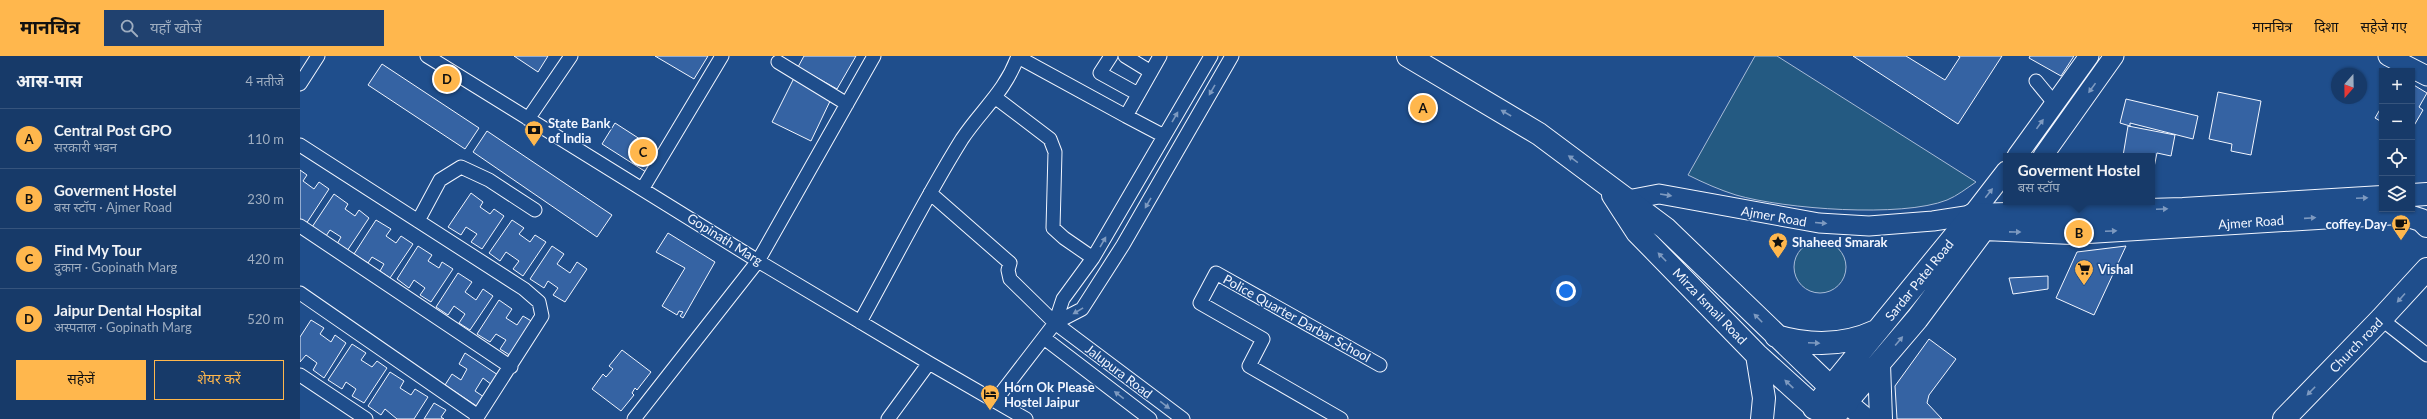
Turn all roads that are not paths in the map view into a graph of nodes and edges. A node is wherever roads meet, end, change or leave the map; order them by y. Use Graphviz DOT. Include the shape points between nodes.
graph roads {
  1 [pos="318,56"];
  2 [pos="571,56"];
  3 [pos="722,56"];
  4 [pos="874,56"];
  5 [pos="1018,56"];
  6 [pos="1111,56"];
  7 [pos="1125,56"];
  8 [pos="1160,56"];
  9 [pos="1211,56"];
  10 [pos="1232,56"];
  11 [pos="1408,56"];
  12 [pos="2089,56"];
  13 [pos="2114,56"];
  14 [pos="436,58"];
  15 [pos="2397,58"];
  16 [pos="778,62"];
  17 [pos="1151,72"];
  18 [pos="2427,76"];
  19 [pos="2036,81"];
  20 [pos="300,84"];
  21 [pos="1138,94"];
  22 [pos="996,98"];
  23 [pos="847,104"];
  24 [pos="2055,104"];
  25 [pos="1126,116"];
  26 [pos="528,119"];
  27 [pos="1164,136"];
  28 [pos="300,145"];
  29 [pos="2019,153"];
  30 [pos="2045,153"];
  31 [pos="2003,177"];
  32 [pos="643,188"];
  33 [pos="930,193"];
  34 [pos="2427,194"];
  35 [pos="2415,195"];
  36 [pos="2379,197"];
  37 [pos="1622,201"];
  38 [pos="2141,205"];
  39 [pos="2155,205"];
  40 [pos="2050,208"];
  41 [pos="535,210"];
  42 [pos="1984,218"];
  43 [pos="418,221"];
  44 [pos="300,226"];
  45 [pos="2427,226"];
  46 [pos="2072,233"];
  47 [pos="1093,258"];
  48 [pos="758,260"];
  49 [pos="2427,269"];
  50 [pos="300,292"];
  51 [pos="2381,320"];
  52 [pos="860,322"];
  53 [pos="1055,323"];
  54 [pos="1878,330"];
  55 [pos="1776,336"];
  56 [pos="1044,338"];
  57 [pos="1758,355"];
  58 [pos="2427,356"];
  59 [pos="929,363"];
  60 [pos="1879,364"];
  61 [pos="1380,365"];
  62 [pos="511,367"];
  63 [pos="300,375"];
  64 [pos="1830,388"];
  65 [pos="995,401"];
  66 [pos="1847,403"];
  67 [pos="1820,416"];
  68 [pos="477,417"];
  69 [pos="366,419"];
  70 [pos="634,419"];
  71 [pos="888,419"];
  72 [pos="1026,419"];
  73 [pos="1150,419"];
  74 [pos="1183,419"];
  75 [pos="1341,419"];
  76 [pos="1762,419"];
  77 [pos="1866,419"];
  78 [pos="1881,419"];
  79 [pos="2284,419"];
  1 -- 20 [label="street"];
  2 -- 26 [label="street"];
  3 -- 32 [label="street"];
  4 -- 23 [label="street"];
  5 -- 22 [label="street"];
  5 -- 25 [label="street"];
  6 -- 21 [label="street" via="1100,73"];
  7 -- 17 [label="street"];
  8 -- 17 [label="street"];
  27 -- 9 [label="street, one-way"];
  10 -- 53 [label="street, one-way" via="1123,245 1082,309"];
  37 -- 11 [label="highway, Mirza Ismail Road, one-way" via="1605,182 1515,118"];
  12 -- 24 [label="street"];
  13 -- 30 [label="street, one-way"];
  14 -- 26 [label="street, Gopinath Marg"];
  15 -- 18 [label="street"];
  16 -- 23 [label="street"];
  17 -- 21 [label="street"];
  19 -- 24 [label="street"];
  21 -- 25 [label="street"];
  22 -- 33 [label="street" via="963,137"];
  22 -- 47 [label="street" via="1050,139 1055,152 1053,228"];
  23 -- 48 [label="street"];
  29 -- 24 [label="street, one-way"];
  25 -- 27 [label="street"];
  26 -- 32 [label="street, Gopinath Marg"];
  47 -- 27 [label="street, one-way"];
  28 -- 43 [label="street"];
  42 -- 31 [label="street, Sardar Patel Road, one-way"];
  32 -- 48 [label="street, Gopinath Marg"];
  33 -- 52 [label="street"];
  33 -- 53 [label="street, Jalupura Road" via="1010,262 1010,279"];
  34 -- 35 [label="highway"];
  39 -- 36 [label="highway, Ajmer Road, one-way"];
  37 -- 42 [label="street, Ajmer Road, one-way" via="1659,194 1819,223 1868,226"];
  55 -- 37 [label="highway, Mirza Ismail Road, one-way" via="1665,228"];
  57 -- 37 [label="highway, Mirza Ismail Road, one-way" via="1637,232"];
  40 -- 38 [label="highway, Ajmer Road, one-way"];
  40 -- 42 [label="highway, Ajmer Road"];
  40 -- 46 [label="highway"];
  41 -- 43 [label="street" via="489,180 461,167 440,180"];
  42 -- 46 [label="highway, Ajmer Road, one-way"];
  42 -- 54 [label="highway, Sardar Patel Road"];
  60 -- 42 [label="highway, Sardar Patel Road, one-way"];
  43 -- 62 [label="street" via="524,289 539,302 542,316"];
  44 -- 62 [label="street"];
  46 -- 45 [label="highway, Ajmer Road, one-way" via="2374,213 2410,215"];
  47 -- 53 [label="street" via="1064,299"];
  48 -- 52 [label="street, Gopinath Marg"];
  48 -- 70 [label="street"];
  49 -- 51 [label="highway, Church road, one-way"];
  50 -- 68 [label="street"];
  51 -- 58 [label="street"];
  51 -- 79 [label="highway, Church road, one-way"];
  52 -- 59 [label="street, Gopinath Marg"];
  53 -- 56 [label="street"];
  53 -- 74 [label="street, Jalupura Road, one-way"];
  55 -- 54 [label="highway, one-way" via="1796,342 1847,342"];
  54 -- 64 [label="highway, Sardar Patel Road"];
  55 -- 64 [label="highway, Mirza Ismail Road"];
  56 -- 65 [label="street"];
  73 -- 56 [label="street, Jalupura Road, one-way"];
  67 -- 57 [label="highway, Mirza Ismail Road, one-way"];
  57 -- 76 [label="highway" via="1764,398"];
  59 -- 65 [label="street, Gopinath Marg"];
  59 -- 71 [label="street"];
  60 -- 66 [label="highway, Sardar Patel Road"];
  60 -- 78 [label="highway"];
  61 -- 75 [label="street, Police Quarter Darbar School" via="1216,273 1200,303 1263,339 1249,366"];
  62 -- 68 [label="street"];
  63 -- 69 [label="street"];
  64 -- 66 [label="highway, Mirza Ismail Road"];
  64 -- 67 [label="highway, Sardar Patel Road"];
  65 -- 72 [label="street, Gopinath Marg"];
  66 -- 67 [label="highway, Sardar Patel Road"];
  66 -- 77 [label="main road"];
}
